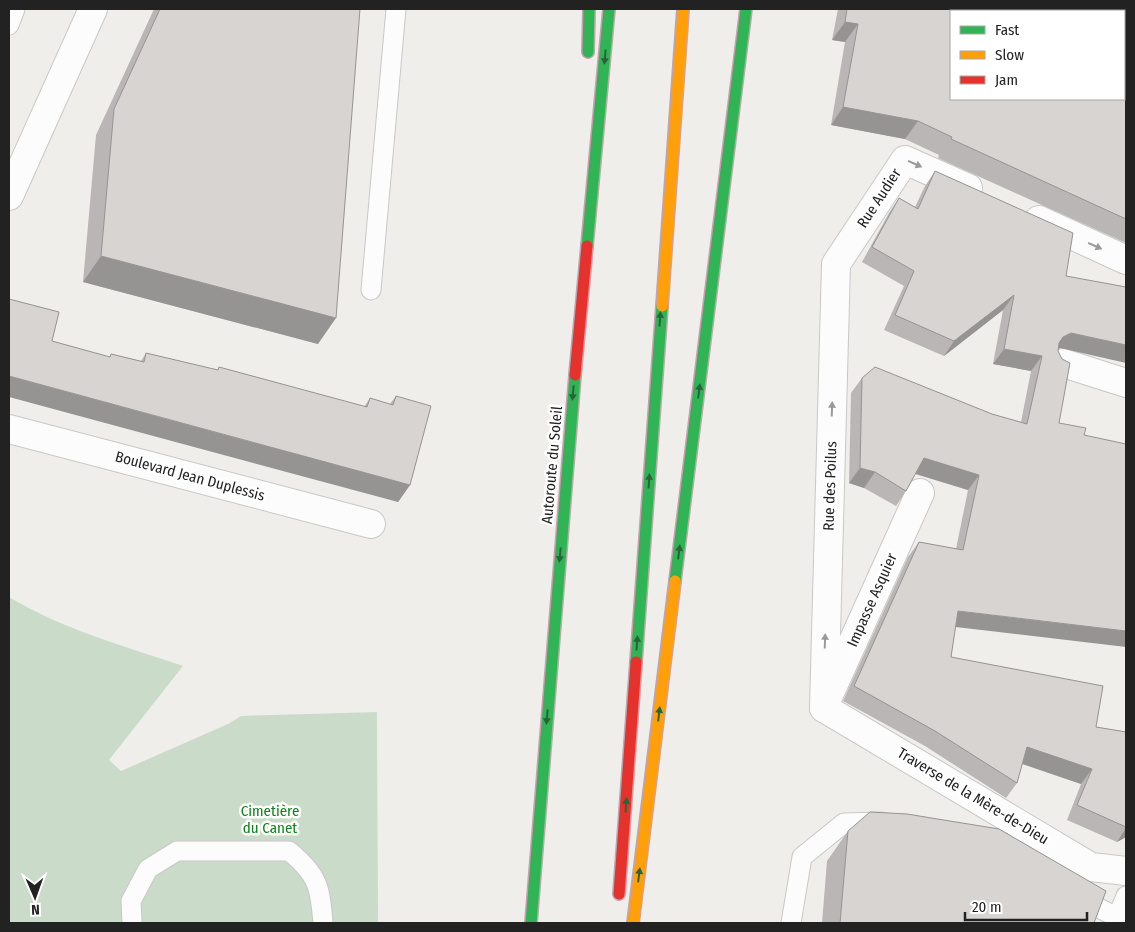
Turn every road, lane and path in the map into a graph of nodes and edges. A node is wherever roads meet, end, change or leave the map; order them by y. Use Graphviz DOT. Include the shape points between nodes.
graph roads {
  1 [pos="15,9"];
  2 [pos="94,9"];
  3 [pos="396,9"];
  4 [pos="589,9"];
  5 [pos="609,9"];
  6 [pos="682,9"];
  7 [pos="746,9"];
  8 [pos="9,25"];
  9 [pos="587,67"];
  10 [pos="584,145"];
  11 [pos="9,196"];
  12 [pos="993,200"];
  13 [pos="1020,212"];
  14 [pos="1126,260"];
  15 [pos="836,264"];
  16 [pos="372,290"];
  17 [pos="576,360"];
  18 [pos="1063,363"];
  19 [pos="1126,383"];
  20 [pos="9,429"];
  21 [pos="920,493"];
  22 [pos="371,524"];
  23 [pos="824,708"];
  24 [pos="901,821"];
  25 [pos="1126,872"];
  26 [pos="1063,891"];
  27 [pos="1126,896"];
  28 [pos="619,903"];
  29 [pos="1116,920"];
  30 [pos="132,923"];
  31 [pos="323,923"];
  32 [pos="531,923"];
  33 [pos="633,923"];
  34 [pos="791,923"];
  1 -- 8 [label="lane"];
  2 -- 11 [label="street"];
  3 -- 16 [label="lane"];
  4 -- 9 [label="highway"];
  5 -- 17 [label="highway, Autoroute du Soleil, one-way"];
  28 -- 6 [label="highway, one-way"];
  33 -- 7 [label="highway, one-way"];
  10 -- 17 [label="highway"];
  15 -- 12 [label="street, Rue Audier, one-way" via="905,160"];
  13 -- 14 [label="street, one-way"];
  23 -- 15 [label="street, Rue des Poilus, one-way"];
  17 -- 32 [label="highway, Autoroute du Soleil, one-way"];
  18 -- 19 [label="street"];
  20 -- 22 [label="street, Boulevard Jean Duplessis"];
  21 -- 23 [label="street, Impasse Asquier"];
  23 -- 25 [label="street, Traverse de la Mère-de-Dieu" via="1091,867"];
  24 -- 34 [label="lane" via="844,823 802,857"];
  26 -- 29 [label="lane"];
  27 -- 29 [label="lane"];
  30 -- 31 [label="lane" via="131,900 148,868 177,851 289,851 306,865 320,889"];
}
